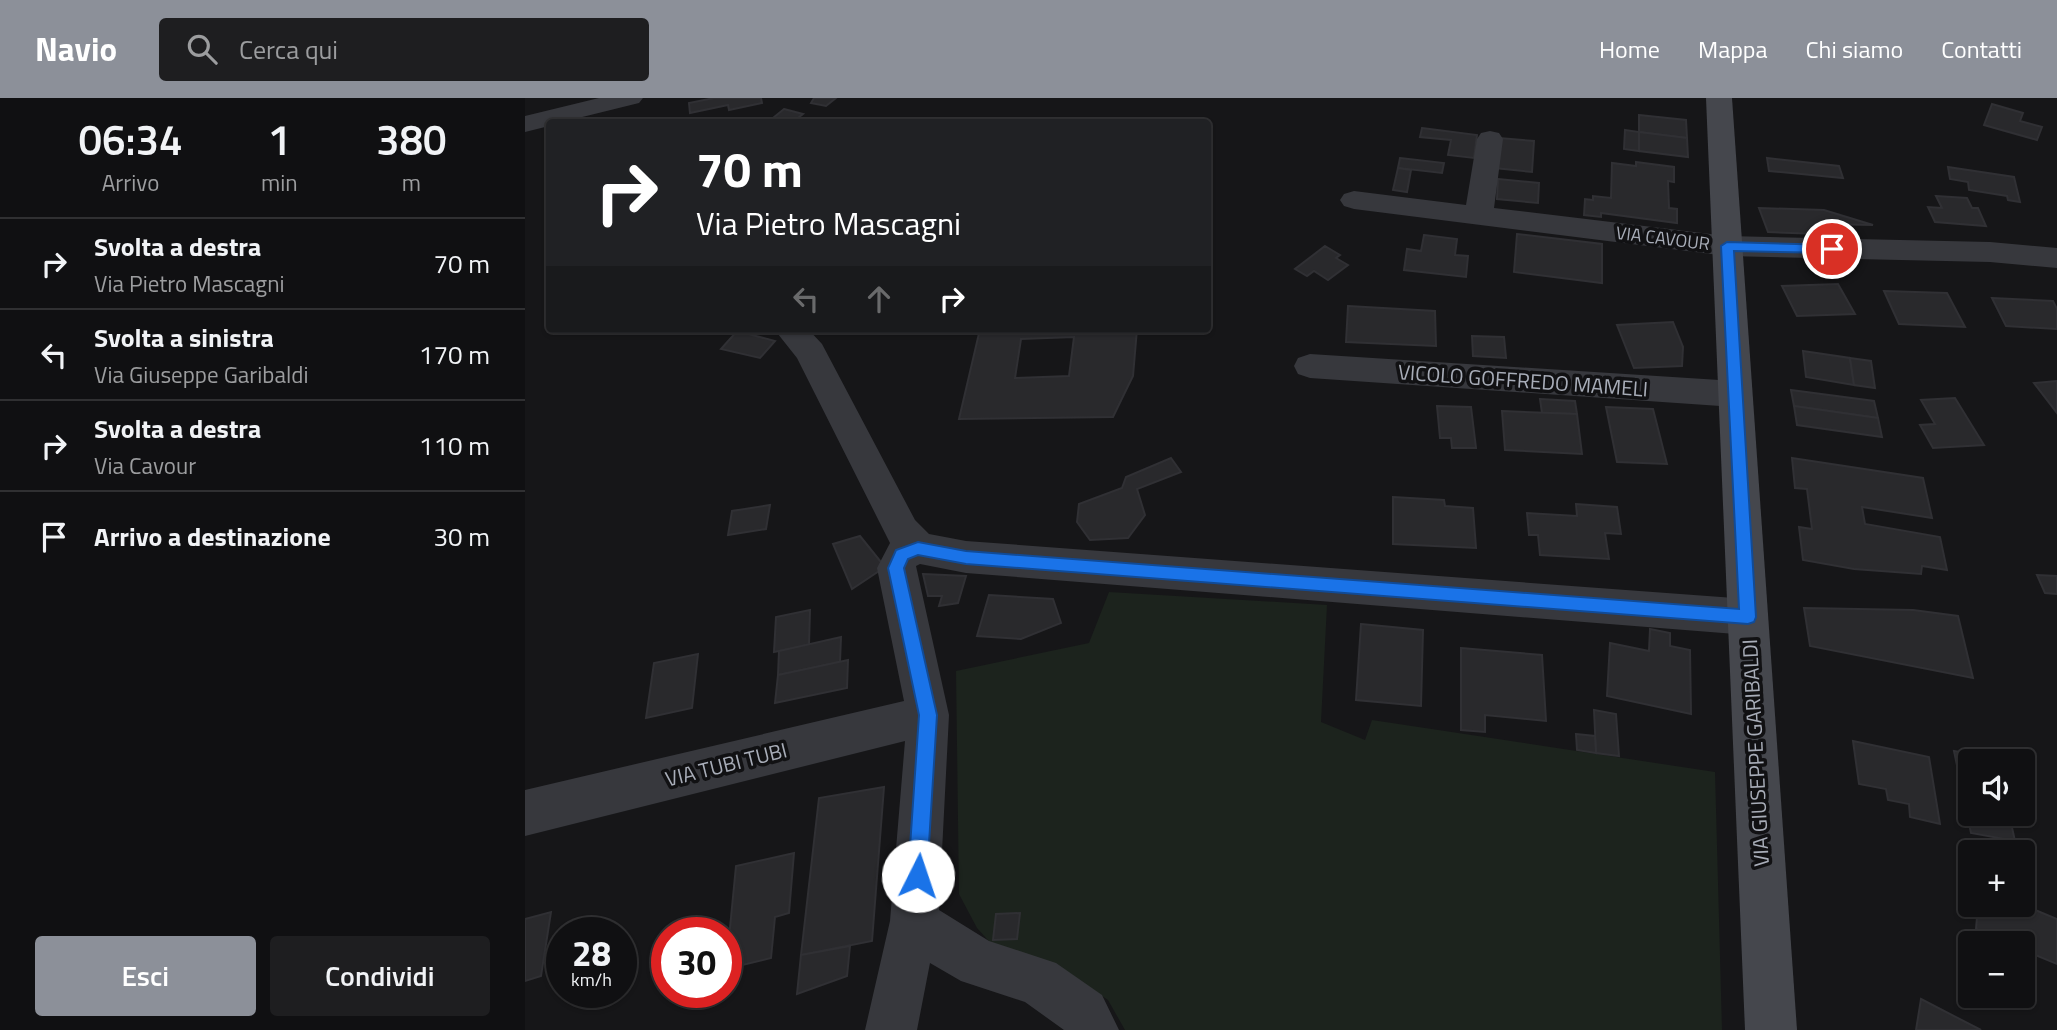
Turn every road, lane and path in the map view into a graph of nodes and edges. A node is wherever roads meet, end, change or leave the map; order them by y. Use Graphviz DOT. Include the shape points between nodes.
graph roads {
  1 [pos="630,98"];
  2 [pos="1719,98"];
  3 [pos="580,111"];
  4 [pos="546,119"];
  5 [pos="546,119"];
  6 [pos="525,124"];
  7 [pos="1490,139"];
  8 [pos="1354,200"];
  9 [pos="1479,215"];
  10 [pos="1727,246"];
  11 [pos="2057,258"];
  12 [pos="793,333"];
  13 [pos="1310,366"];
  14 [pos="1735,394"];
  15 [pos="918,548"];
  16 [pos="1748,617"];
  17 [pos="928,715"];
  18 [pos="525,813"];
  19 [pos="914,921"];
  20 [pos="891,1030"];
  21 [pos="1093,1030"];
  22 [pos="1770,1030"];
  1 -- 3 [label="street"];
  2 -- 10 [label="main road, VIA GIUSEPPE GARIBALDI"];
  3 -- 5 [label="street"];
  4 -- 6 [label="street"];
  7 -- 9 [label="street"];
  8 -- 9 [label="street, VIA CAVOUR"];
  9 -- 10 [label="street, VIA CAVOUR"];
  10 -- 11 [label="street, VIA CAVOUR" via="1990,252"];
  10 -- 14 [label="main road, VIA GIUSEPPE GARIBALDI"];
  12 -- 15 [label="street" via="810,352 902,531"];
  13 -- 14 [label="street, VICOLO GOFFREDO MAMELI"];
  14 -- 16 [label="main road, VIA GIUSEPPE GARIBALDI"];
  15 -- 16 [label="street" via="966,557"];
  15 -- 17 [label="street" via="902,555 896,568"];
  16 -- 22 [label="main road, VIA GIUSEPPE GARIBALDI"];
  17 -- 18 [label="street, VIA TUBI TUBI"];
  17 -- 19 [label="street"];
  19 -- 20 [label="street"];
  19 -- 21 [label="street" via="979,963 1038,981 1084,1013"];
}
